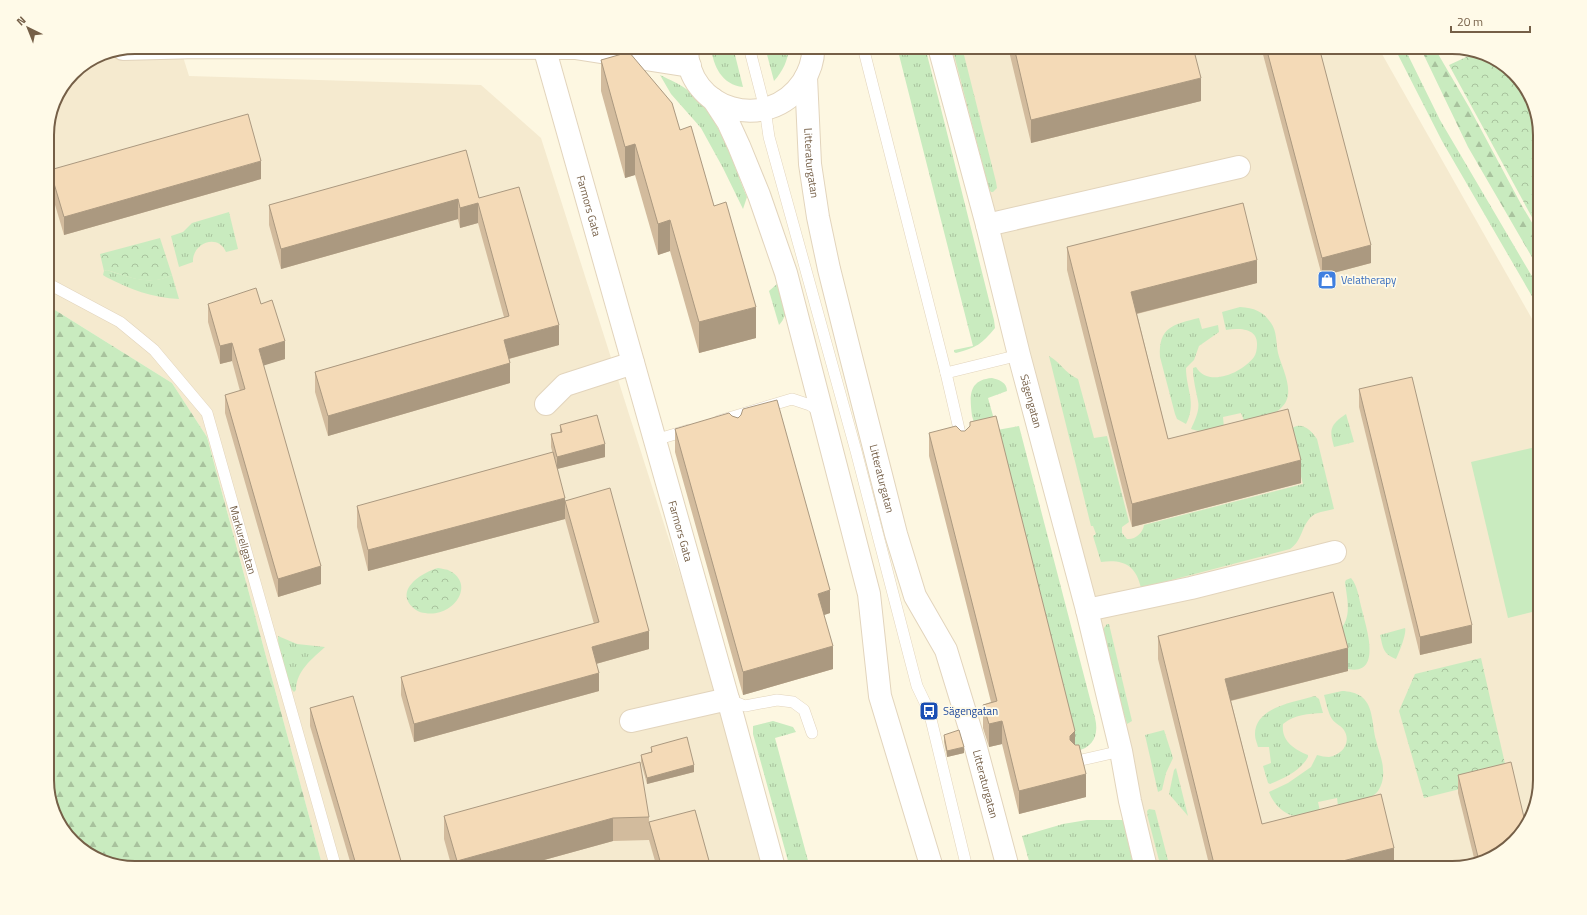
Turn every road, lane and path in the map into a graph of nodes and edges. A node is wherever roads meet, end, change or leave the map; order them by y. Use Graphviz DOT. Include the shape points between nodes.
graph roads {
  1 [pos="547,54"];
  2 [pos="662,54"];
  3 [pos="752,54"];
  4 [pos="812,54"];
  5 [pos="865,54"];
  6 [pos="941,54"];
  7 [pos="689,56"];
  8 [pos="806,76"];
  9 [pos="713,99"];
  10 [pos="765,109"];
  11 [pos="1239,167"];
  12 [pos="987,225"];
  13 [pos="54,287"];
  14 [pos="1019,355"];
  15 [pos="633,363"];
  16 [pos="946,374"];
  17 [pos="546,404"];
  18 [pos="823,413"];
  19 [pos="731,418"];
  20 [pos="734,429"];
  21 [pos="655,440"];
  22 [pos="963,447"];
  23 [pos="1335,552"];
  24 [pos="1087,610"];
  25 [pos="728,699"];
  26 [pos="632,721"];
  27 [pos="812,733"];
  28 [pos="1121,751"];
  29 [pos="1077,762"];
  30 [pos="334,861"];
  31 [pos="772,861"];
  32 [pos="930,861"];
  33 [pos="965,861"];
  34 [pos="1006,861"];
  35 [pos="1144,861"];
  1 -- 15 [label="street, Farmors Gata"];
  2 -- 7 [label="street"];
  3 -- 10 [label="lane"];
  4 -- 8 [label="street, Litteraturgatan"];
  5 -- 16 [label="lane"];
  6 -- 12 [label="street, Sägengatan"];
  7 -- 9 [label="street, Litteraturgatan" via="695,78"];
  8 -- 10 [label="street, Litteraturgatan" via="799,88 789,97"];
  8 -- 34 [label="street, Litteraturgatan" via="810,164 818,217 896,534 915,596 946,650"];
  9 -- 10 [label="street, Litteraturgatan" via="738,110"];
  9 -- 18 [label="street, Litteraturgatan" via="728,122 759,195 786,273"];
  10 -- 33 [label="lane" via="769,138 918,686 929,711"];
  11 -- 12 [label="street"];
  12 -- 14 [label="street, Sägengatan"];
  13 -- 30 [label="lane, Markurellgatan" via="120,322 154,350 207,412"];
  14 -- 16 [label="lane"];
  14 -- 24 [label="street, Sägengatan"];
  15 -- 17 [label="street" via="564,385"];
  15 -- 21 [label="street, Farmors Gata"];
  16 -- 22 [label="lane"];
  18 -- 19 [label="lane" via="792,399"];
  18 -- 32 [label="street, Litteraturgatan" via="869,594 880,696"];
  19 -- 20 [label="lane"];
  19 -- 21 [label="lane"];
  21 -- 25 [label="street, Farmors Gata"];
  23 -- 24 [label="street" via="1191,588"];
  24 -- 28 [label="street, Sägengatan"];
  25 -- 26 [label="street"];
  25 -- 27 [label="lane" via="745,706 777,700 792,702 804,710"];
  25 -- 31 [label="street, Farmors Gata"];
  28 -- 29 [label="lane"];
  28 -- 35 [label="street, Sägengatan"];
}
